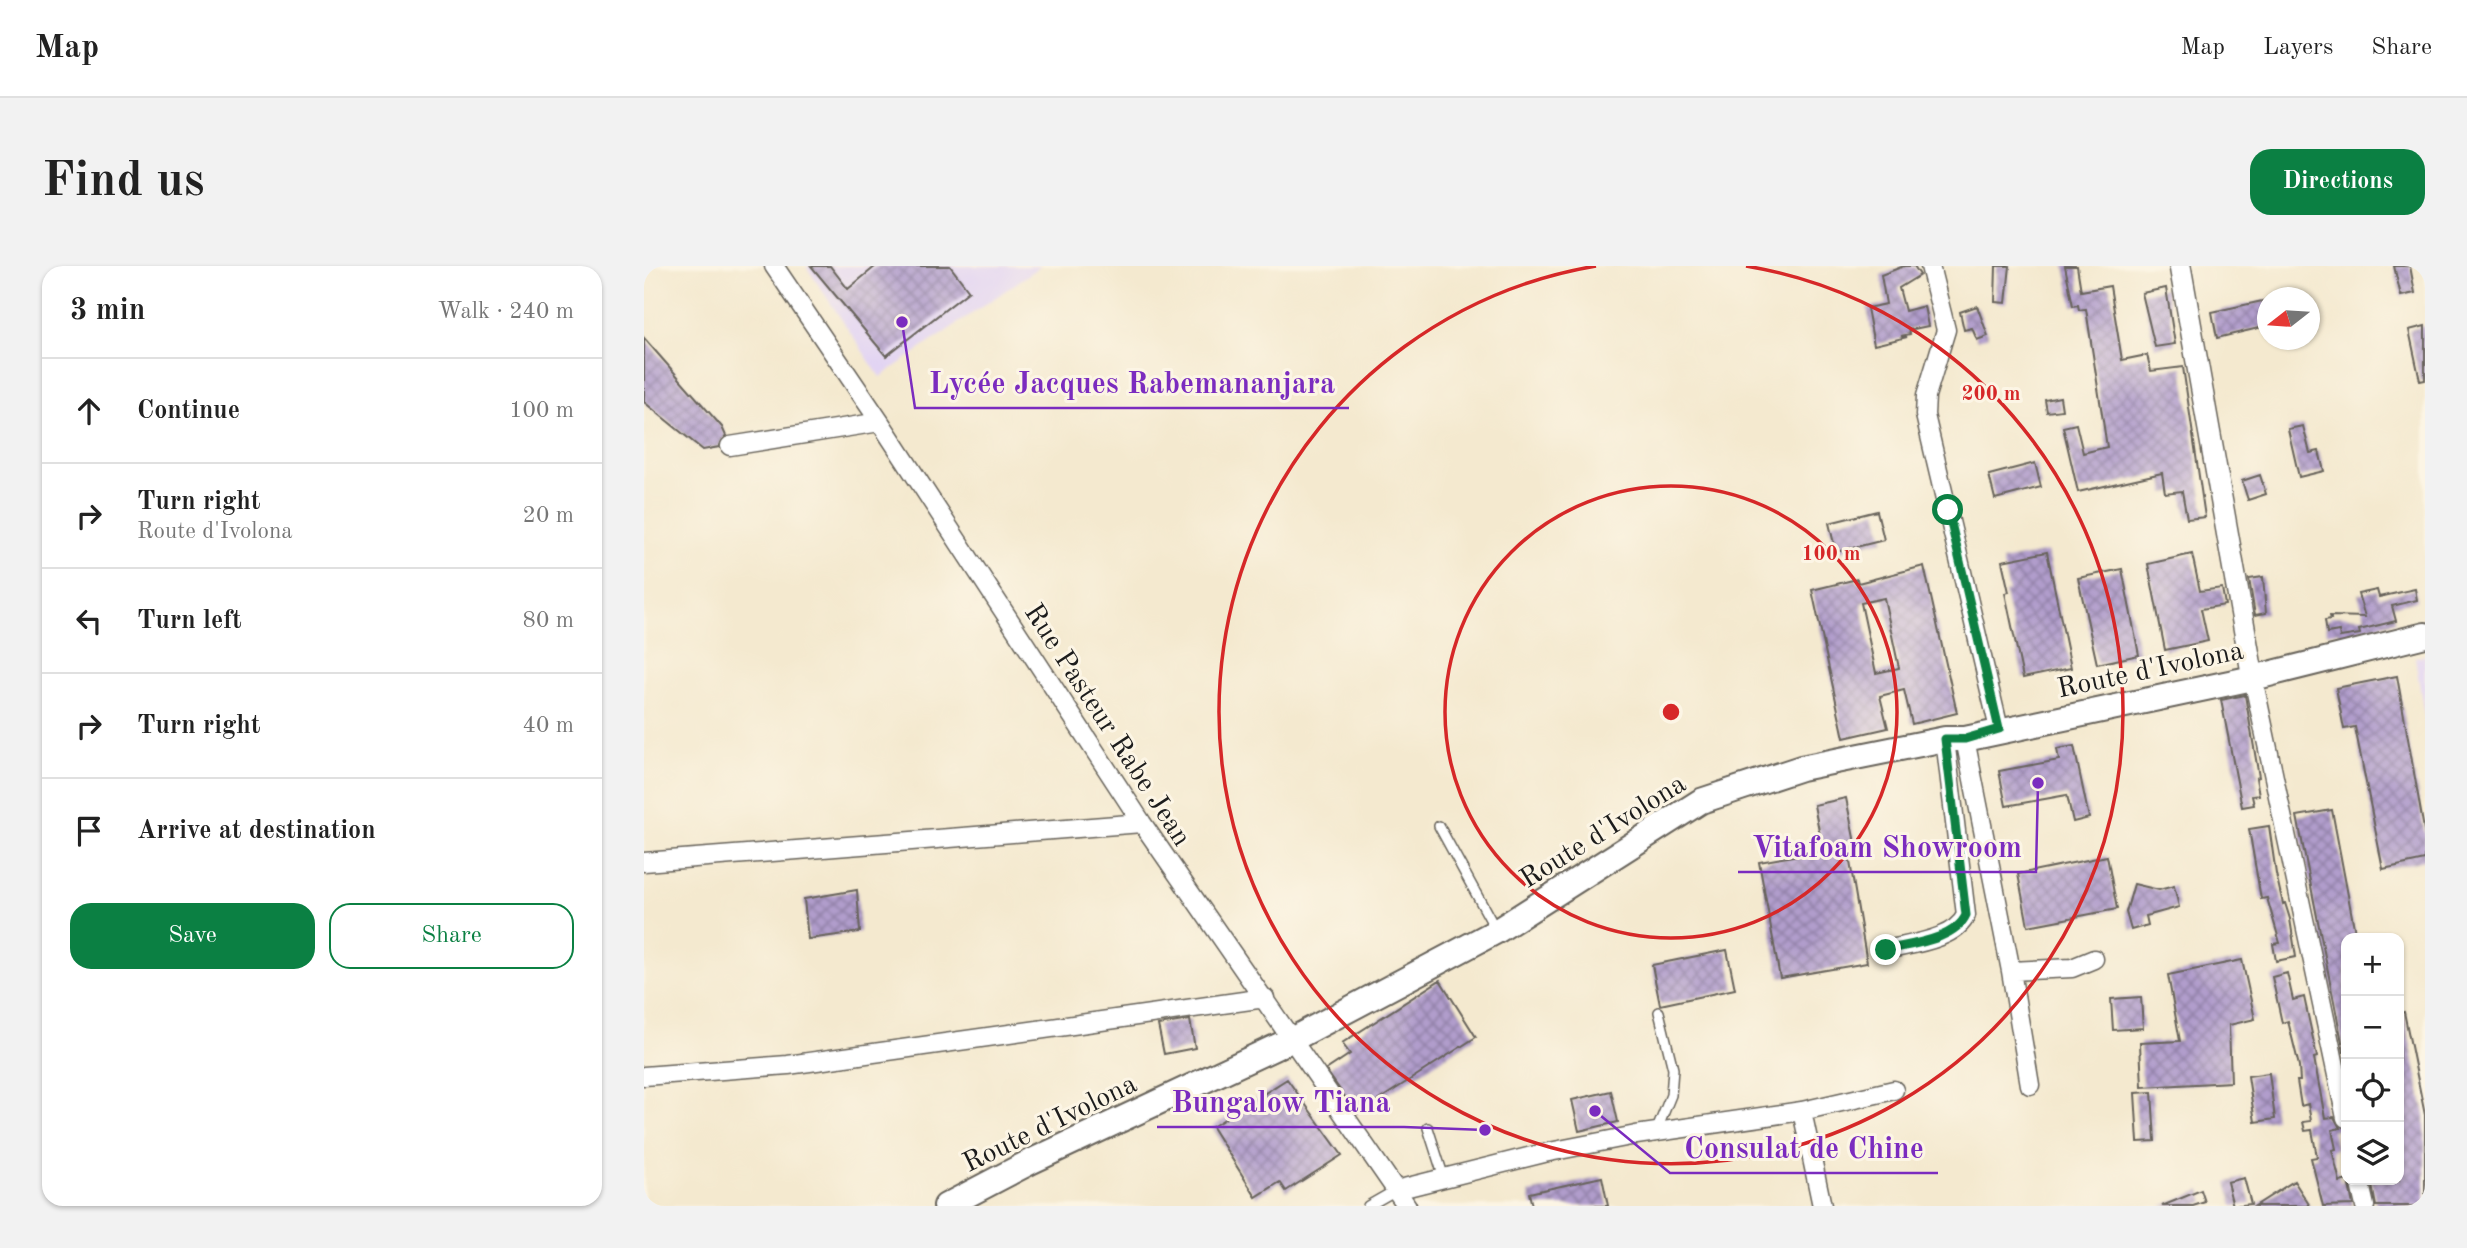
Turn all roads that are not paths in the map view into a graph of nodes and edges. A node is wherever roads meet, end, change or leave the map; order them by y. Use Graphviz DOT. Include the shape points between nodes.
graph roads {
  1 [pos="774,266"];
  2 [pos="1930,266"];
  3 [pos="2180,266"];
  4 [pos="880,422"];
  5 [pos="730,446"];
  6 [pos="2425,635"];
  7 [pos="2253,678"];
  8 [pos="1999,729"];
  9 [pos="1955,739"];
  10 [pos="1142,823"];
  11 [pos="1439,826"];
  12 [pos="644,862"];
  13 [pos="1497,932"];
  14 [pos="1886,950"];
  15 [pos="2094,958"];
  16 [pos="2011,971"];
  17 [pos="1265,998"];
  18 [pos="1659,1012"];
  19 [pos="1293,1039"];
  20 [pos="644,1076"];
  21 [pos="2029,1085"];
  22 [pos="1894,1090"];
  23 [pos="2341,1094"];
  24 [pos="1802,1111"];
  25 [pos="1428,1128"];
  26 [pos="1656,1132"];
  27 [pos="1444,1178"];
  28 [pos="2360,1185"];
  29 [pos="1396,1189"];
  30 [pos="946,1206"];
  31 [pos="1368,1206"];
  32 [pos="1407,1206"];
  33 [pos="1822,1206"];
  34 [pos="2365,1206"];
  1 -- 4 [label="street, Rue Pasteur Rabe Jean"];
  2 -- 8 [label="street" via="1946,330 1925,415"];
  3 -- 7 [label="street"];
  4 -- 5 [label="street"];
  4 -- 10 [label="street, Rue Pasteur Rabe Jean"];
  6 -- 7 [label="main road, Route d'Ivolona"];
  7 -- 8 [label="main road, Route d'Ivolona"];
  7 -- 23 [label="street"];
  8 -- 9 [label="main road, Route d'Ivolona"];
  9 -- 13 [label="main road, Route d'Ivolona" via="1801,768 1701,801"];
  9 -- 14 [label="street" via="1966,915 1945,934"];
  9 -- 16 [label="street"];
  10 -- 12 [label="street"];
  10 -- 17 [label="street, Rue Pasteur Rabe Jean"];
  11 -- 13 [label="lane"];
  13 -- 19 [label="main road, Route d'Ivolona"];
  15 -- 16 [label="street" via="2072,968"];
  16 -- 21 [label="street"];
  17 -- 19 [label="street, Rue Pasteur Rabe Jean"];
  17 -- 20 [label="street" via="788,1065"];
  18 -- 26 [label="lane" via="1673,1069 1671,1095"];
  19 -- 29 [label="street, Rue Pasteur Rabe Jean"];
  19 -- 30 [label="main road, Route d'Ivolona"];
  22 -- 24 [label="street"];
  24 -- 26 [label="street"];
  24 -- 33 [label="street"];
  25 -- 27 [label="lane"];
  26 -- 27 [label="street"];
  27 -- 29 [label="street"];
  28 -- 34 [label="street"];
  29 -- 31 [label="lane"];
  29 -- 32 [label="street, Rue Pasteur Rabe Jean"];
}
